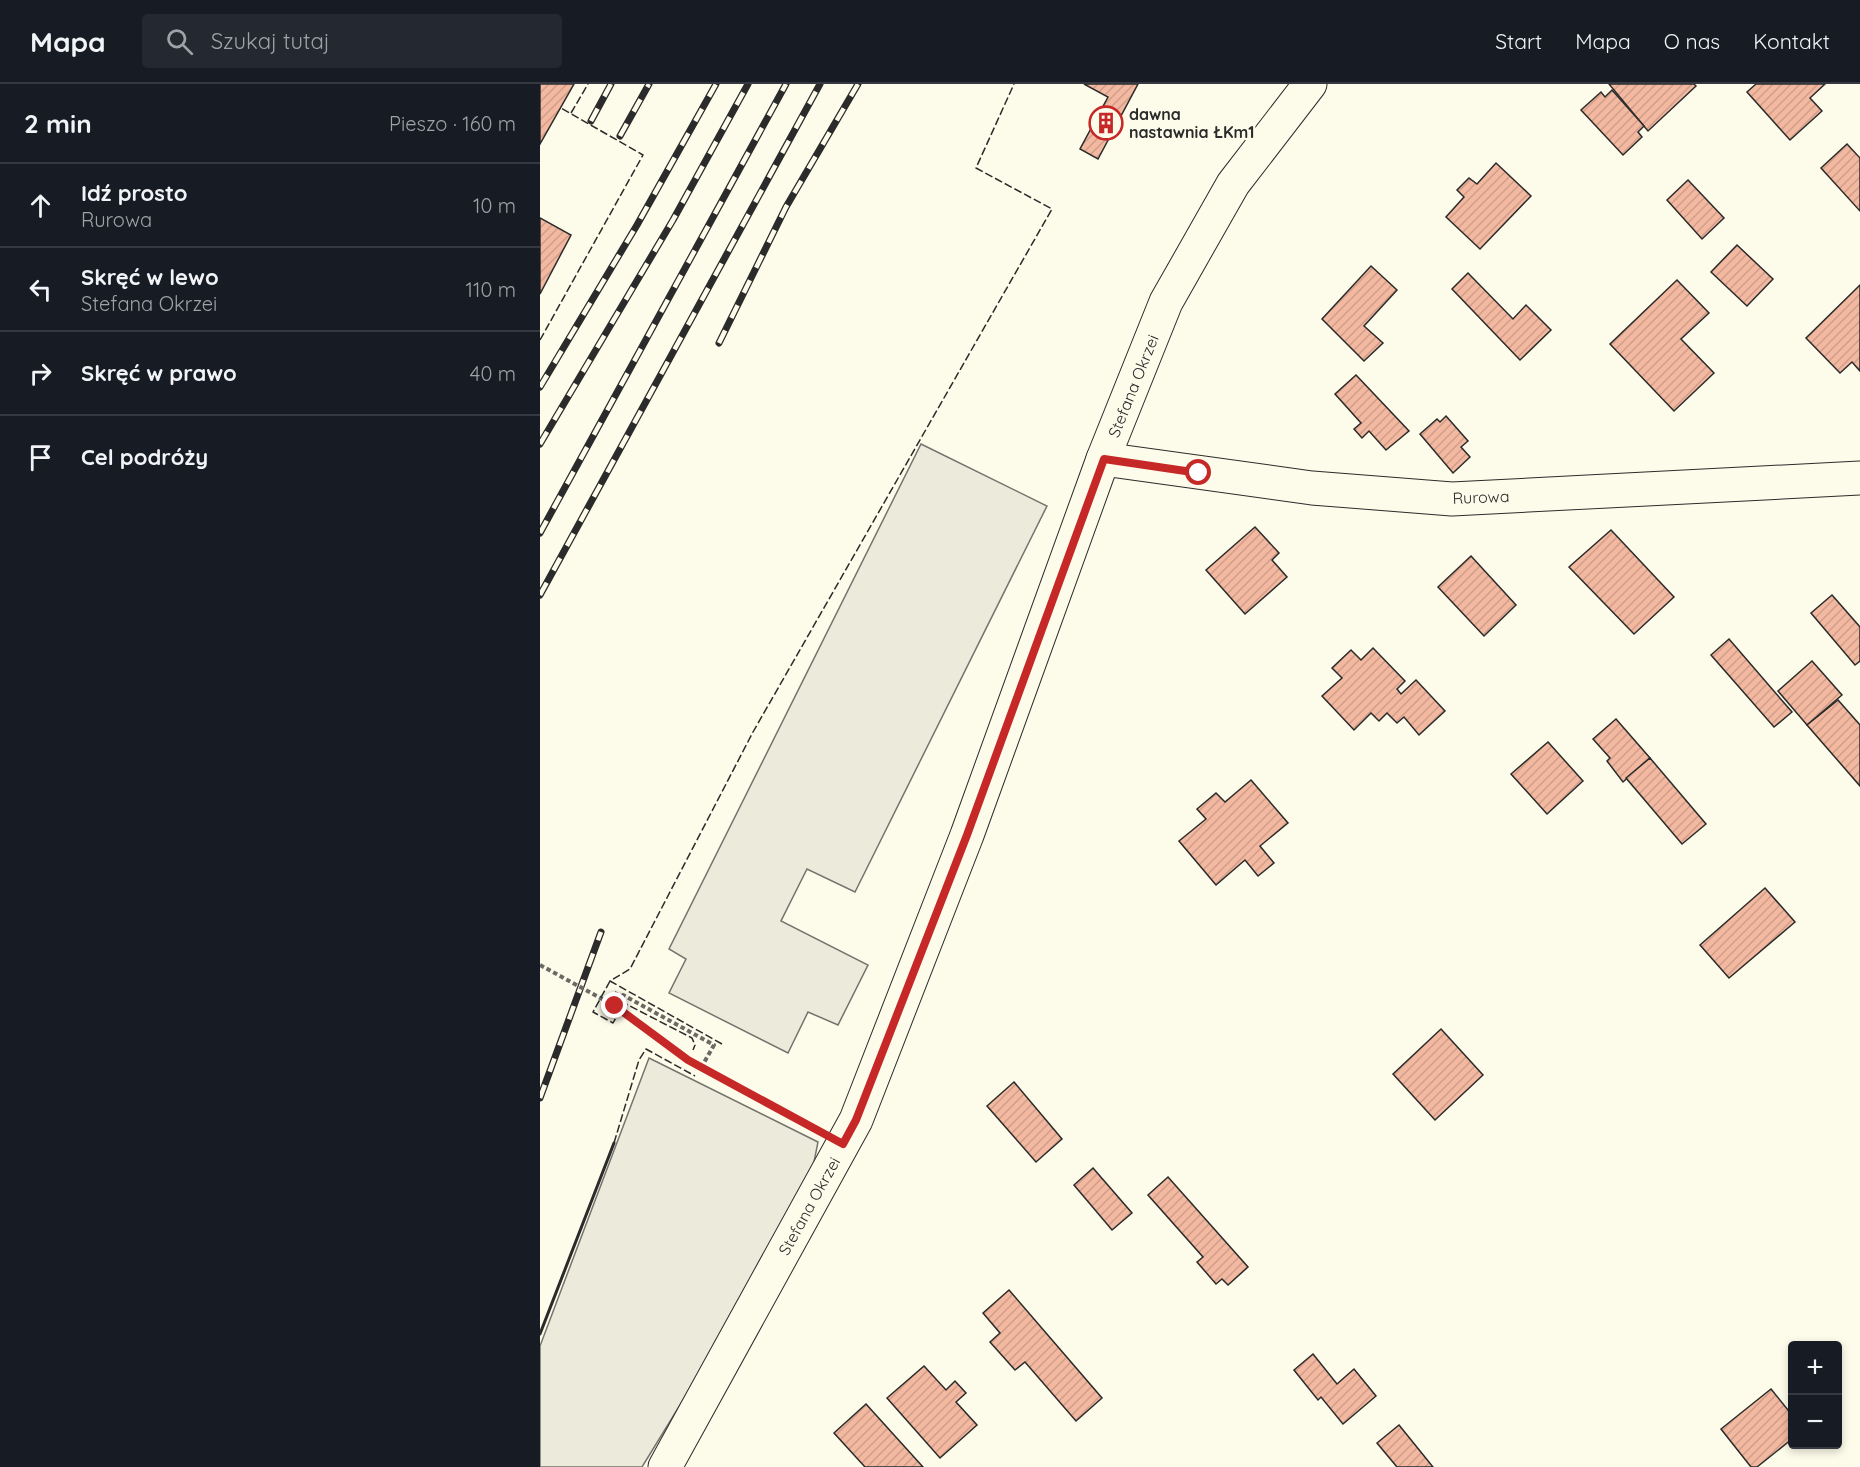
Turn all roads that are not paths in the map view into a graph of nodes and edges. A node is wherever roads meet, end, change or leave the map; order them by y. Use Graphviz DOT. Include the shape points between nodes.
graph roads {
  1 [pos="1310,84"];
  2 [pos="1104,459"];
  3 [pos="1860,478"];
  4 [pos="665,1467"];
  1 -- 2 [label="street, Stefana Okrzei" via="1233,184 1166,302"];
  2 -- 3 [label="street, Rurowa" via="1312,488 1452,499"];
  2 -- 4 [label="street, Stefana Okrzei" via="967,835 856,1120"];
}
